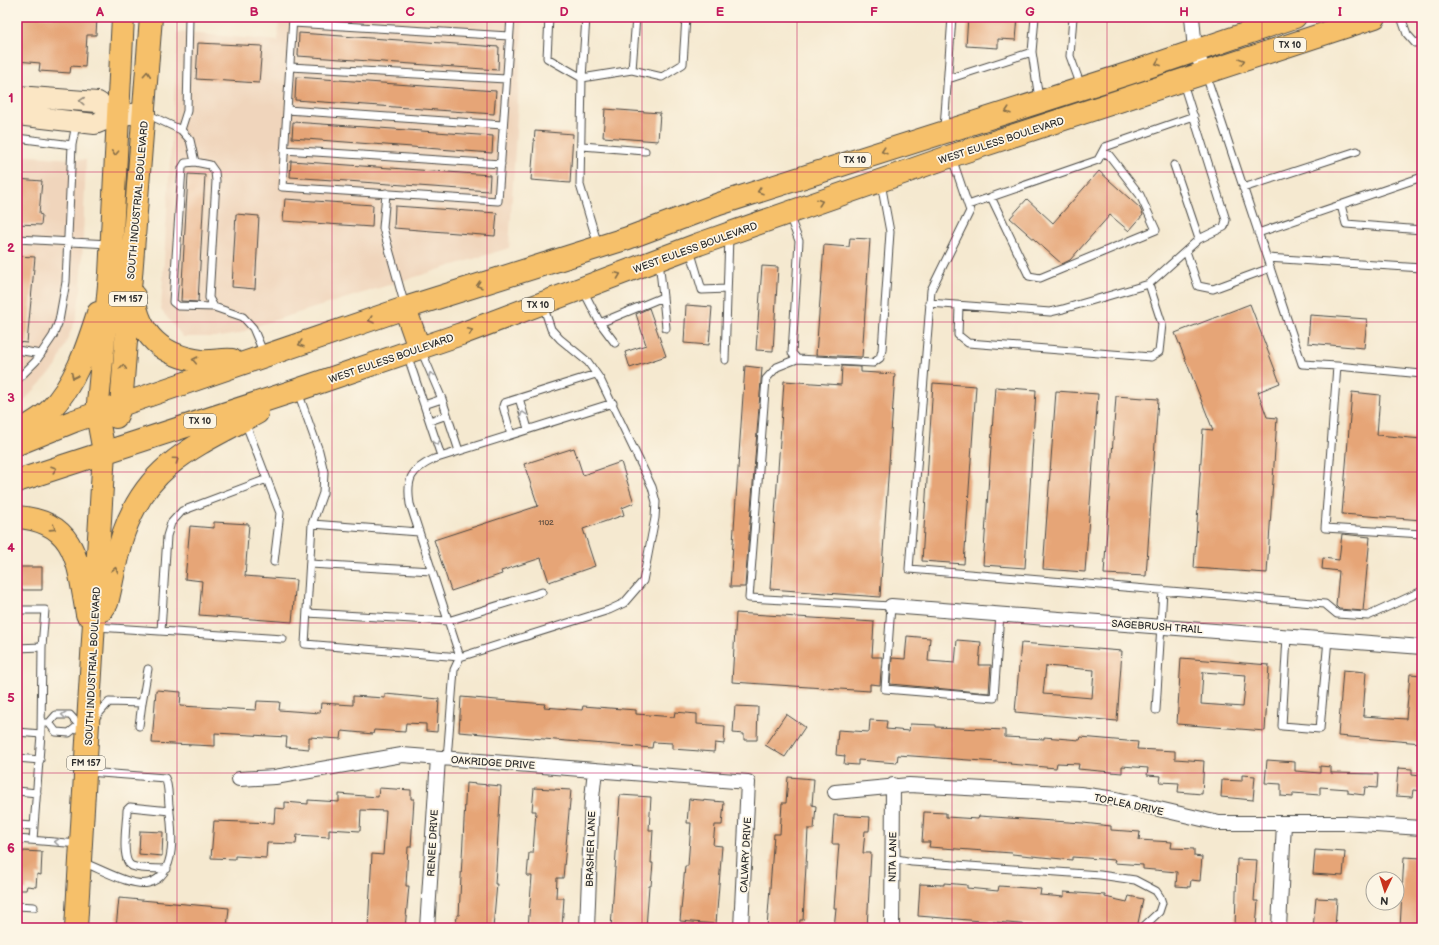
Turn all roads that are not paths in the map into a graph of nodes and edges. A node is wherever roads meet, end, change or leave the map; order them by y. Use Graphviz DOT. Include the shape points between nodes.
graph roads {
  1 [pos="123,17"];
  2 [pos="152,17"];
  3 [pos="189,17"];
  4 [pos="511,17"];
  5 [pos="549,17"];
  6 [pos="586,17"];
  7 [pos="636,17"];
  8 [pos="686,17"];
  9 [pos="952,17"];
  10 [pos="1035,17"];
  11 [pos="1073,17"];
  12 [pos="1192,17"];
  13 [pos="1295,17"];
  14 [pos="1375,17"];
  15 [pos="1401,17"];
  16 [pos="293,20"];
  17 [pos="509,36"];
  18 [pos="1422,41"];
  19 [pos="1195,50"];
  20 [pos="1032,52"];
  21 [pos="290,67"];
  22 [pos="632,70"];
  23 [pos="1205,73"];
  24 [pos="582,78"];
  25 [pos="506,79"];
  26 [pos="948,79"];
  27 [pos="1182,81"];
  28 [pos="1082,88"];
  29 [pos="17,96"];
  30 [pos="1039,102"];
  31 [pos="287,110"];
  32 [pos="145,113"];
  33 [pos="117,114"];
  34 [pos="17,116"];
  35 [pos="1194,116"];
  36 [pos="77,122"];
  37 [pos="503,124"];
  38 [pos="181,130"];
  39 [pos="944,132"];
  40 [pos="17,138"];
  41 [pos="72,145"];
  42 [pos="582,146"];
  43 [pos="284,150"];
  44 [pos="645,151"];
  45 [pos="1357,151"];
  46 [pos="1102,153"];
  47 [pos="951,156"];
  48 [pos="195,162"];
  49 [pos="500,164"];
  50 [pos="1174,165"];
  51 [pos="1422,177"];
  52 [pos="880,181"];
  53 [pos="1243,188"];
  54 [pos="386,193"];
  55 [pos="991,197"];
  56 [pos="968,205"];
  57 [pos="1341,205"];
  58 [pos="788,213"];
  59 [pos="1422,230"];
  60 [pos="1258,233"];
  61 [pos="729,234"];
  62 [pos="17,239"];
  63 [pos="1199,239"];
  64 [pos="68,242"];
  65 [pos="111,244"];
  66 [pos="599,247"];
  67 [pos="690,248"];
  68 [pos="1186,251"];
  69 [pos="1266,258"];
  70 [pos="658,259"];
  71 [pos="130,264"];
  72 [pos="1270,268"];
  73 [pos="1422,268"];
  74 [pos="110,274"];
  75 [pos="1149,284"];
  76 [pos="582,288"];
  77 [pos="727,289"];
  78 [pos="663,297"];
  79 [pos="543,303"];
  80 [pos="929,303"];
  81 [pos="959,306"];
  82 [pos="214,307"];
  83 [pos="406,308"];
  84 [pos="600,323"];
  85 [pos="666,328"];
  86 [pos="615,343"];
  87 [pos="17,350"];
  88 [pos="413,350"];
  89 [pos="41,354"];
  90 [pos="256,359"];
  91 [pos="797,359"];
  92 [pos="725,360"];
  93 [pos="1337,366"];
  94 [pos="596,374"];
  95 [pos="1422,374"];
  96 [pos="17,380"];
  97 [pos="297,390"];
  98 [pos="519,398"];
  99 [pos="442,399"];
  100 [pos="613,403"];
  101 [pos="424,405"];
  102 [pos="120,406"];
  103 [pos="97,414"];
  104 [pos="447,415"];
  105 [pos="244,420"];
  106 [pos="430,422"];
  107 [pos="528,429"];
  108 [pos="17,432"];
  109 [pos="511,435"];
  110 [pos="17,444"];
  111 [pos="459,451"];
  112 [pos="104,452"];
  113 [pos="441,456"];
  114 [pos="267,479"];
  115 [pos="17,481"];
  116 [pos="17,516"];
  117 [pos="312,524"];
  118 [pos="419,532"];
  119 [pos="1422,534"];
  120 [pos="274,562"];
  121 [pos="310,564"];
  122 [pos="432,571"];
  123 [pos="1163,590"];
  124 [pos="1422,591"];
  125 [pos="542,592"];
  126 [pos="891,606"];
  127 [pos="17,610"];
  128 [pos="307,613"];
  129 [pos="1000,614"];
  130 [pos="448,621"];
  131 [pos="1162,627"];
  132 [pos="94,629"];
  133 [pos="161,631"];
  134 [pos="1287,636"];
  135 [pos="283,639"];
  136 [pos="1328,640"];
  137 [pos="42,647"];
  138 [pos="1422,647"];
  139 [pos="17,648"];
  140 [pos="460,657"];
  141 [pos="148,669"];
  142 [pos="142,703"];
  143 [pos="1156,710"];
  144 [pos="41,723"];
  145 [pos="49,723"];
  146 [pos="84,726"];
  147 [pos="139,726"];
  148 [pos="17,732"];
  149 [pos="41,734"];
  150 [pos="17,758"];
  151 [pos="442,758"];
  152 [pos="40,760"];
  153 [pos="595,770"];
  154 [pos="86,772"];
  155 [pos="239,779"];
  156 [pos="748,782"];
  157 [pos="893,785"];
  158 [pos="17,791"];
  159 [pos="835,792"];
  160 [pos="37,793"];
  161 [pos="170,810"];
  162 [pos="1284,823"];
  163 [pos="17,825"];
  164 [pos="34,826"];
  165 [pos="1422,828"];
  166 [pos="17,839"];
  167 [pos="33,840"];
  168 [pos="81,853"];
  169 [pos="892,858"];
  170 [pos="167,869"];
  171 [pos="17,906"];
  172 [pos="34,907"];
  173 [pos="76,928"];
  174 [pos="427,928"];
  175 [pos="587,928"];
  176 [pos="741,928"];
  177 [pos="892,928"];
  178 [pos="1142,928"];
  179 [pos="1279,928"];
  1 -- 33 [label="main road, SOUTH INDUSTRIAL BOULEVARD / FM 157"];
  32 -- 2 [label="main road, SOUTH INDUSTRIAL BOULEVARD / FM 157, one-way"];
  3 -- 38 [label="lane" via="187,111"];
  4 -- 17 [label="lane"];
  5 -- 24 [label="lane" via="547,58"];
  6 -- 24 [label="lane"];
  7 -- 22 [label="lane"];
  8 -- 22 [label="lane" via="683,64 662,77"];
  9 -- 26 [label="lane"];
  10 -- 20 [label="lane"];
  11 -- 28 [label="lane" via="1070,56"];
  12 -- 19 [label="street"];
  13 -- 19 [label="main road, TX 10"];
  23 -- 14 [label="main road, WEST EULESS BOULEVARD / TX 10, one-way"];
  15 -- 18 [label="lane" via="1407,34 1415,43"];
  16 -- 17 [label="lane"];
  16 -- 21 [label="lane"];
  17 -- 25 [label="lane"];
  19 -- 23 [label="street"];
  19 -- 28 [label="main road, TX 10, one-way"];
  20 -- 26 [label="lane"];
  20 -- 30 [label="lane"];
  21 -- 25 [label="lane"];
  21 -- 31 [label="lane"];
  22 -- 24 [label="lane"];
  23 -- 27 [label="main road, WEST EULESS BOULEVARD / TX 10"];
  23 -- 53 [label="lane"];
  24 -- 42 [label="lane"];
  25 -- 37 [label="lane"];
  26 -- 39 [label="lane"];
  27 -- 35 [label="lane"];
  27 -- 47 [label="main road, WEST EULESS BOULEVARD / TX 10"];
  28 -- 30 [label="main road, TX 10"];
  33 -- 29 [label="street, one-way" via="98,102"];
  30 -- 39 [label="main road, TX 10, one-way"];
  31 -- 37 [label="lane"];
  31 -- 43 [label="lane"];
  32 -- 33 [label="street"];
  32 -- 38 [label="lane"];
  32 -- 71 [label="main road, SOUTH INDUSTRIAL BOULEVARD / FM 157"];
  33 -- 36 [label="street" via="95,124"];
  33 -- 65 [label="main road, SOUTH INDUSTRIAL BOULEVARD / FM 157, one-way"];
  34 -- 36 [label="street"];
  35 -- 46 [label="lane" via="1105,147"];
  35 -- 63 [label="lane" via="1226,220 1224,227"];
  36 -- 41 [label="lane"];
  37 -- 49 [label="lane"];
  38 -- 48 [label="lane" via="190,140"];
  39 -- 66 [label="main road, TX 10, one-way" via="719,204"];
  40 -- 41 [label="lane"];
  41 -- 64 [label="lane"];
  42 -- 44 [label="lane"];
  42 -- 66 [label="lane" via="580,185"];
  43 -- 49 [label="lane"];
  43 -- 54 [label="lane" via="282,187"];
  45 -- 53 [label="lane"];
  46 -- 55 [label="lane" via="1098,160"];
  46 -- 55 [label="lane" via="1108,155 1140,195 1156,230 1040,278 1029,276"];
  47 -- 52 [label="main road, WEST EULESS BOULEVARD / TX 10"];
  47 -- 56 [label="lane"];
  48 -- 82 [label="lane" via="210,165 215,172 209,298"];
  48 -- 82 [label="lane" via="186,163 182,168 173,302 178,306"];
  49 -- 54 [label="lane" via="498,201"];
  50 -- 63 [label="lane"];
  51 -- 57 [label="lane"];
  58 -- 52 [label="main road, WEST EULESS BOULEVARD / TX 10, one-way"];
  52 -- 91 [label="lane" via="890,232 880,358 873,363"];
  53 -- 60 [label="lane"];
  54 -- 83 [label="lane" via="383,228"];
  55 -- 56 [label="lane"];
  56 -- 80 [label="lane" via="970,212 930,290"];
  57 -- 59 [label="lane" via="1346,224"];
  57 -- 60 [label="lane"];
  58 -- 61 [label="main road, WEST EULESS BOULEVARD / TX 10"];
  58 -- 91 [label="lane" via="799,241 791,346 792,353"];
  60 -- 69 [label="lane"];
  61 -- 67 [label="main road, WEST EULESS BOULEVARD / TX 10"];
  61 -- 77 [label="lane"];
  62 -- 64 [label="lane"];
  63 -- 68 [label="lane"];
  64 -- 65 [label="lane"];
  64 -- 89 [label="lane" via="66,282 59,321"];
  65 -- 74 [label="main road, SOUTH INDUSTRIAL BOULEVARD / FM 157"];
  66 -- 76 [label="main road" via="602,265"];
  66 -- 83 [label="main road, TX 10, one-way"];
  67 -- 70 [label="main road, WEST EULESS BOULEVARD / TX 10"];
  67 -- 77 [label="lane" via="702,290"];
  68 -- 72 [label="lane" via="1198,286 1213,289"];
  68 -- 75 [label="lane"];
  69 -- 72 [label="lane"];
  69 -- 73 [label="lane"];
  76 -- 70 [label="main road, WEST EULESS BOULEVARD / TX 10, one-way"];
  70 -- 78 [label="lane"];
  90 -- 71 [label="main road, one-way" via="203,361 182,357 149,337 136,314"];
  102 -- 71 [label="main road, SOUTH INDUSTRIAL BOULEVARD / FM 157, one-way"];
  72 -- 93 [label="lane" via="1302,364"];
  74 -- 103 [label="main road, SOUTH INDUSTRIAL BOULEVARD / FM 157"];
  74 -- 108 [label="main road, one-way" via="90,338 72,381 50,410"];
  75 -- 81 [label="lane" via="1050,312"];
  75 -- 81 [label="lane" via="1162,324 1159,352 1151,357 968,343 958,335"];
  76 -- 79 [label="main road, WEST EULESS BOULEVARD / TX 10"];
  76 -- 84 [label="lane"];
  77 -- 92 [label="lane"];
  78 -- 84 [label="lane"];
  78 -- 85 [label="lane"];
  88 -- 79 [label="main road, WEST EULESS BOULEVARD / TX 10, one-way"];
  79 -- 94 [label="lane" via="551,329 588,362"];
  80 -- 81 [label="lane"];
  80 -- 123 [label="lane" via="909,569"];
  82 -- 90 [label="lane" via="243,317 253,328"];
  83 -- 88 [label="main road"];
  83 -- 90 [label="main road, TX 10, one-way"];
  84 -- 86 [label="lane"];
  87 -- 89 [label="lane"];
  88 -- 97 [label="main road, WEST EULESS BOULEVARD / TX 10"];
  99 -- 88 [label="lane, one-way"];
  88 -- 101 [label="lane"];
  89 -- 96 [label="lane"];
  90 -- 102 [label="main road, TX 10"];
  91 -- 126 [label="lane" via="777,367 766,379 749,598"];
  93 -- 95 [label="lane"];
  93 -- 119 [label="lane" via="1325,528"];
  94 -- 98 [label="lane"];
  94 -- 100 [label="lane"];
  97 -- 105 [label="main road"];
  97 -- 112 [label="main road, WEST EULESS BOULEVARD / TX 10"];
  97 -- 117 [label="lane" via="324,472 323,493"];
  107 -- 98 [label="lane, one-way"];
  98 -- 109 [label="lane" via="504,403 503,406"];
  99 -- 101 [label="lane"];
  99 -- 104 [label="lane"];
  100 -- 107 [label="lane"];
  100 -- 140 [label="lane" via="652,487 656,502 643,581 624,603 609,610"];
  101 -- 106 [label="lane"];
  102 -- 103 [label="main road, TX 10"];
  102 -- 112 [label="main road, SOUTH INDUSTRIAL BOULEVARD / FM 157"];
  103 -- 110 [label="main road, TX 10"];
  103 -- 112 [label="main road, SOUTH INDUSTRIAL BOULEVARD / FM 157"];
  104 -- 106 [label="lane"];
  104 -- 111 [label="lane"];
  105 -- 114 [label="lane"];
  132 -- 105 [label="main road, one-way" via="107,603 123,533 142,495 158,473 175,459"];
  106 -- 113 [label="lane, one-way"];
  107 -- 109 [label="lane"];
  109 -- 111 [label="lane"];
  111 -- 113 [label="lane"];
  115 -- 112 [label="main road, WEST EULESS BOULEVARD / TX 10, one-way"];
  112 -- 132 [label="main road, SOUTH INDUSTRIAL BOULEVARD / FM 157"];
  113 -- 118 [label="lane" via="421,465 407,487"];
  114 -- 120 [label="lane" via="280,513"];
  114 -- 133 [label="lane" via="182,511 171,523 167,536"];
  116 -- 132 [label="main road, one-way" via="33,518 53,527 73,548"];
  117 -- 118 [label="lane"];
  117 -- 121 [label="lane"];
  118 -- 122 [label="lane"];
  121 -- 122 [label="lane"];
  121 -- 128 [label="lane"];
  122 -- 130 [label="lane"];
  123 -- 124 [label="lane" via="1325,604 1337,614 1368,616"];
  123 -- 131 [label="lane"];
  125 -- 130 [label="lane"];
  126 -- 129 [label="street, SAGEBRUSH TRAIL"];
  126 -- 129 [label="lane" via="885,688 994,698"];
  127 -- 137 [label="lane" via="45,610"];
  128 -- 130 [label="lane"];
  128 -- 140 [label="lane" via="305,644"];
  129 -- 131 [label="street, SAGEBRUSH TRAIL"];
  130 -- 140 [label="lane"];
  131 -- 134 [label="street, SAGEBRUSH TRAIL"];
  131 -- 143 [label="lane"];
  132 -- 133 [label="lane"];
  132 -- 146 [label="main road, SOUTH INDUSTRIAL BOULEVARD / FM 157"];
  133 -- 135 [label="lane"];
  134 -- 136 [label="street, SAGEBRUSH TRAIL"];
  134 -- 136 [label="lane" via="1282,726 1320,729"];
  136 -- 138 [label="street, SAGEBRUSH TRAIL"];
  137 -- 139 [label="lane"];
  137 -- 144 [label="lane"];
  140 -- 151 [label="lane" via="454,670"];
  141 -- 142 [label="lane"];
  142 -- 146 [label="lane" via="109,702"];
  142 -- 147 [label="lane"];
  144 -- 145 [label="lane"];
  144 -- 149 [label="lane"];
  145 -- 146 [label="lane" via="56,732 69,732"];
  146 -- 145 [label="lane, one-way" via="70,715 56,715"];
  146 -- 154 [label="main road, SOUTH INDUSTRIAL BOULEVARD / FM 157"];
  148 -- 149 [label="lane"];
  149 -- 152 [label="lane"];
  150 -- 152 [label="lane"];
  151 -- 153 [label="street, OAKRIDGE DRIVE"];
  151 -- 155 [label="street, OAKRIDGE DRIVE" via="402,755 275,778"];
  151 -- 174 [label="street, RENEE DRIVE"];
  152 -- 160 [label="lane"];
  153 -- 156 [label="street, OAKRIDGE DRIVE"];
  153 -- 175 [label="street, BRASHER LANE"];
  154 -- 161 [label="lane" via="163,777 167,780"];
  154 -- 168 [label="main road, SOUTH INDUSTRIAL BOULEVARD / FM 157"];
  156 -- 176 [label="street, CALVARY DRIVE"];
  157 -- 159 [label="street, TOPLEA DRIVE"];
  157 -- 162 [label="street, TOPLEA DRIVE" via="1080,794 1116,799 1219,823"];
  157 -- 169 [label="street, NITA LANE"];
  158 -- 160 [label="lane"];
  160 -- 164 [label="lane"];
  161 -- 170 [label="lane" via="171,857"];
  161 -- 170 [label="lane" via="127,810 127,862 133,867"];
  162 -- 165 [label="street, TOPLEA DRIVE" via="1344,823"];
  162 -- 179 [label="street"];
  163 -- 164 [label="lane"];
  164 -- 167 [label="lane"];
  166 -- 167 [label="lane"];
  168 -- 167 [label="lane, one-way"];
  168 -- 170 [label="lane" via="137,883 151,882"];
  168 -- 173 [label="main road, SOUTH INDUSTRIAL BOULEVARD / FM 157"];
  169 -- 177 [label="street, NITA LANE"];
  169 -- 178 [label="lane" via="912,862 1100,875 1135,880 1156,891 1162,904 1159,912"];
  171 -- 172 [label="lane"];
}
